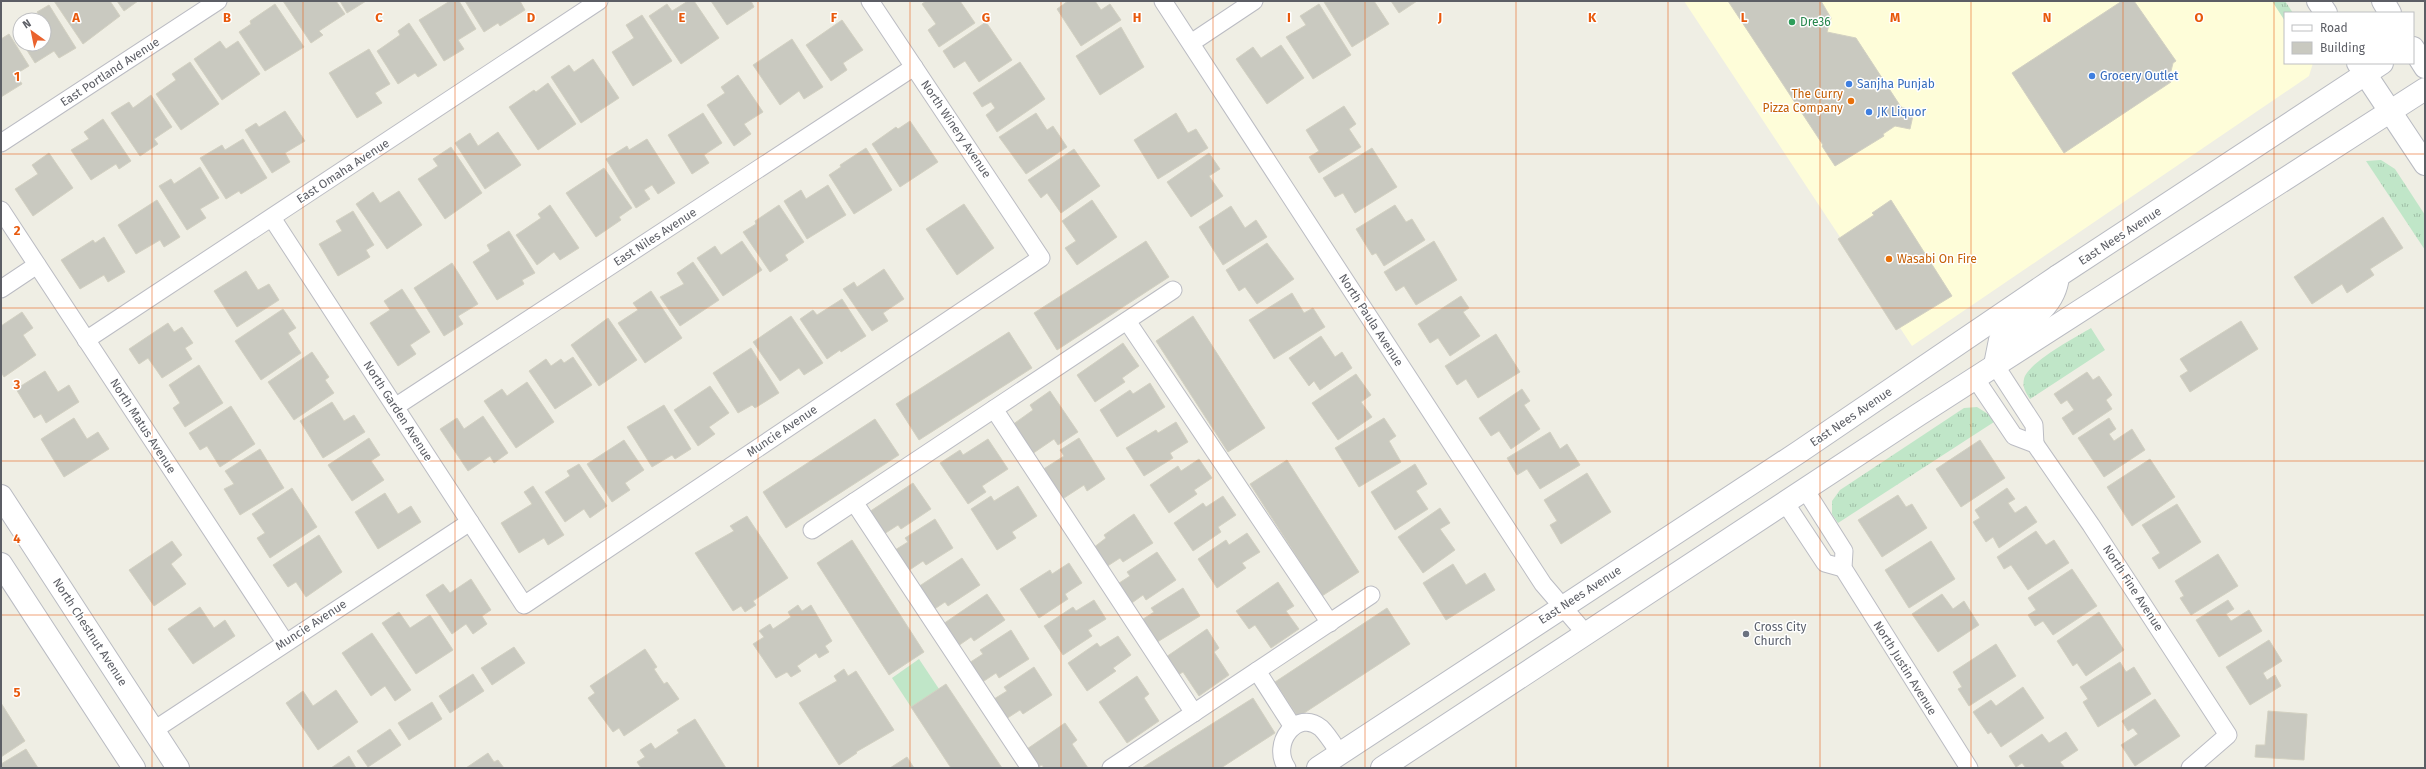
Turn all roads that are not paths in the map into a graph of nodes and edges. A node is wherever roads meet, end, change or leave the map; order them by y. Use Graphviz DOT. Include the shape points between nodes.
graph roads {
  1 [pos="218,1"];
  2 [pos="599,1"];
  3 [pos="870,1"];
  4 [pos="1163,1"];
  5 [pos="1254,1"];
  6 [pos="2318,1"];
  7 [pos="2382,1"];
  8 [pos="2325,12"];
  9 [pos="2389,12"];
  10 [pos="2425,36"];
  11 [pos="2414,42"];
  12 [pos="1191,43"];
  13 [pos="2414,50"];
  14 [pos="914,67"];
  15 [pos="2369,67"];
  16 [pos="2425,67"];
  17 [pos="2425,89"];
  18 [pos="2390,112"];
  19 [pos="1,143"];
  20 [pos="2425,164"];
  21 [pos="1,210"];
  22 [pos="272,218"];
  23 [pos="1041,258"];
  24 [pos="37,265"];
  25 [pos="2058,276"];
  26 [pos="1,289"];
  27 [pos="1173,290"];
  28 [pos="1127,321"];
  29 [pos="86,340"];
  30 [pos="1995,365"];
  31 [pos="1976,378"];
  32 [pos="395,407"];
  33 [pos="994,409"];
  34 [pos="2035,444"];
  35 [pos="1806,491"];
  36 [pos="1,496"];
  37 [pos="854,502"];
  38 [pos="1786,504"];
  39 [pos="470,522"];
  40 [pos="812,530"];
  41 [pos="1,564"];
  42 [pos="1843,568"];
  43 [pos="1371,596"];
  44 [pos="524,605"];
  45 [pos="1562,606"];
  46 [pos="1330,623"];
  47 [pos="1586,634"];
  48 [pos="285,642"];
  49 [pos="1257,671"];
  50 [pos="1194,713"];
  51 [pos="1293,727"];
  52 [pos="154,730"];
  53 [pos="1340,754"];
  54 [pos="1119,766"];
  55 [pos="134,768"];
  56 [pos="178,768"];
  57 [pos="1030,768"];
  58 [pos="1288,768"];
  59 [pos="1318,768"];
  60 [pos="1382,768"];
  61 [pos="1969,768"];
  62 [pos="2190,768"];
  1 -- 19 [label="street, East Portland Avenue"];
  2 -- 22 [label="street, East Omaha Avenue"];
  3 -- 14 [label="street, North Winery Avenue"];
  4 -- 12 [label="street, North Paula Avenue"];
  5 -- 12 [label="street"];
  6 -- 8 [label="main road"];
  7 -- 9 [label="main road"];
  10 -- 11 [label="main road"];
  12 -- 45 [label="street, North Paula Avenue" via="1543,584"];
  13 -- 16 [label="main road"];
  14 -- 23 [label="street, North Winery Avenue"];
  14 -- 32 [label="street, East Niles Avenue"];
  15 -- 18 [label="main road"];
  15 -- 25 [label="main road, East Nees Avenue"];
  17 -- 18 [label="main road"];
  18 -- 20 [label="main road"];
  18 -- 30 [label="main road"];
  21 -- 24 [label="street, North Matus Avenue"];
  22 -- 29 [label="street, East Omaha Avenue"];
  22 -- 32 [label="street, North Garden Avenue"];
  23 -- 44 [label="street, Muncie Avenue"];
  24 -- 26 [label="street"];
  24 -- 29 [label="street, North Matus Avenue"];
  25 -- 30 [label="main road" via="2049,304 2000,340"];
  25 -- 45 [label="main road, East Nees Avenue" via="1799,452"];
  27 -- 28 [label="street"];
  28 -- 33 [label="street"];
  28 -- 46 [label="street"];
  29 -- 48 [label="street, North Matus Avenue"];
  30 -- 31 [label="main road"];
  30 -- 34 [label="street" via="2034,425"];
  31 -- 34 [label="street" via="2014,436"];
  31 -- 35 [label="main road"];
  32 -- 39 [label="street, North Garden Avenue"];
  33 -- 37 [label="street"];
  33 -- 50 [label="street"];
  34 -- 62 [label="street, North Fine Avenue" via="2092,525 2228,735"];
  35 -- 38 [label="main road"];
  35 -- 42 [label="street" via="1844,551"];
  36 -- 52 [label="main road, North Chestnut Avenue"];
  37 -- 40 [label="street"];
  37 -- 57 [label="street"];
  38 -- 42 [label="street" via="1825,563"];
  38 -- 47 [label="main road"];
  39 -- 44 [label="street, North Garden Avenue"];
  39 -- 48 [label="street, Muncie Avenue"];
  41 -- 55 [label="main road"];
  42 -- 61 [label="street, North Justin Avenue"];
  43 -- 46 [label="street"];
  45 -- 47 [label="street, North Paula Avenue"];
  45 -- 53 [label="main road, East Nees Avenue"];
  46 -- 49 [label="street"];
  47 -- 60 [label="main road"];
  48 -- 52 [label="street, Muncie Avenue"];
  49 -- 50 [label="street"];
  49 -- 51 [label="street"];
  50 -- 54 [label="street"];
  51 -- 53 [label="street" via="1310,724 1320,727"];
  51 -- 58 [label="street" via="1281,747 1283,761"];
  52 -- 56 [label="main road, North Chestnut Avenue"];
  53 -- 59 [label="main road, East Nees Avenue"];
}
